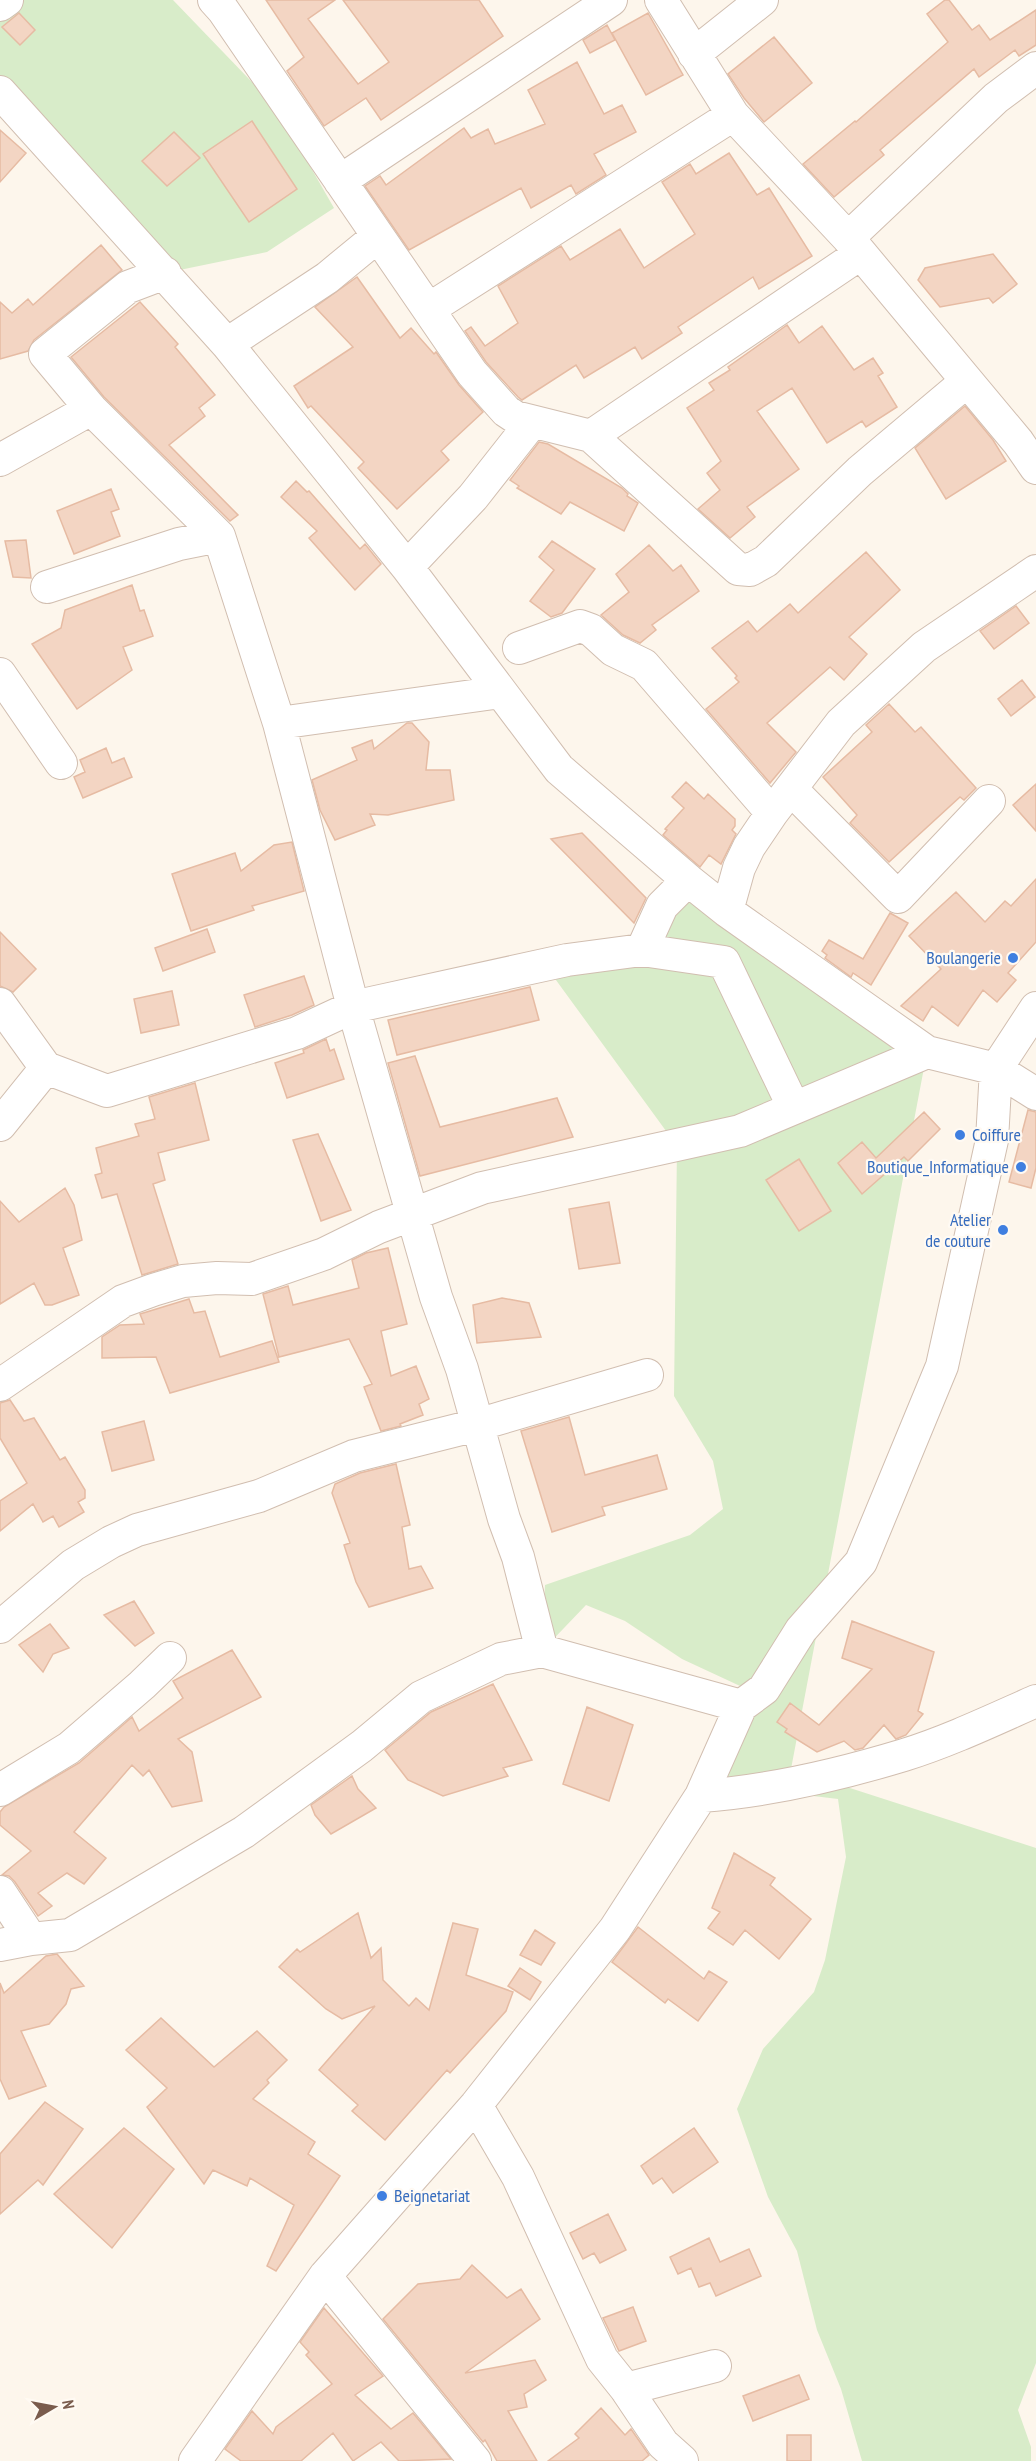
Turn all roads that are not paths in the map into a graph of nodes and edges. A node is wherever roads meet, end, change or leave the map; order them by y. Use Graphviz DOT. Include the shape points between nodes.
graph roads {
  1 [pos="7,0"];
  2 [pos="214,0"];
  3 [pos="611,0"];
  4 [pos="661,0"];
  5 [pos="762,0"];
  6 [pos="0,5"];
  7 [pos="694,54"];
  8 [pos="1036,68"];
  9 [pos="0,93"];
  10 [pos="733,115"];
  11 [pos="340,181"];
  12 [pos="378,236"];
  13 [pos="854,246"];
  14 [pos="165,273"];
  15 [pos="429,309"];
  16 [pos="227,344"];
  17 [pos="967,381"];
  18 [pos="91,409"];
  19 [pos="532,422"];
  20 [pos="591,436"];
  21 [pos="0,460"];
  22 [pos="1036,468"];
  23 [pos="219,536"];
  24 [pos="407,567"];
  25 [pos="1036,571"];
  26 [pos="47,587"];
  27 [pos="519,648"];
  28 [pos="0,674"];
  29 [pos="501,692"];
  30 [pos="279,723"];
  31 [pos="61,763"];
  32 [pos="791,789"];
  33 [pos="989,801"];
  34 [pos="772,813"];
  35 [pos="688,879"];
  36 [pos="727,911"];
  37 [pos="642,950"];
  38 [pos="0,1004"];
  39 [pos="353,1006"];
  40 [pos="1036,1008"];
  41 [pos="927,1052"];
  42 [pos="46,1068"];
  43 [pos="996,1069"];
  44 [pos="1036,1095"];
  45 [pos="794,1108"];
  46 [pos="0,1125"];
  47 [pos="414,1216"];
  48 [pos="647,1375"];
  49 [pos="0,1384"];
  50 [pos="477,1425"];
  51 [pos="0,1627"];
  52 [pos="542,1651"];
  53 [pos="170,1658"];
  54 [pos="1036,1701"];
  55 [pos="741,1707"];
  56 [pos="0,1790"];
  57 [pos="701,1796"];
  58 [pos="0,1892"];
  59 [pos="31,1939"];
  60 [pos="0,1945"];
  61 [pos="476,2105"];
  62 [pos="325,2276"];
  63 [pos="715,2366"];
  64 [pos="626,2389"];
  65 [pos="207,2456"];
  66 [pos="475,2461"];
  67 [pos="682,2461"];
  1 -- 6 [label="street"];
  2 -- 11 [label="street"];
  3 -- 11 [label="street"];
  4 -- 7 [label="street"];
  5 -- 7 [label="street"];
  7 -- 10 [label="street"];
  8 -- 13 [label="street" via="996,98"];
  9 -- 14 [label="street"];
  10 -- 13 [label="street"];
  10 -- 15 [label="street"];
  11 -- 12 [label="street"];
  12 -- 15 [label="street"];
  12 -- 16 [label="street" via="327,278"];
  13 -- 17 [label="street"];
  13 -- 20 [label="street"];
  14 -- 16 [label="street"];
  14 -- 18 [label="street" via="128,286 45,354"];
  15 -- 19 [label="street" via="472,373 506,411"];
  16 -- 24 [label="street"];
  17 -- 20 [label="street" via="860,471 766,561 750,570 738,569"];
  17 -- 22 [label="street"];
  18 -- 21 [label="street"];
  18 -- 23 [label="street"];
  19 -- 20 [label="street"];
  19 -- 24 [label="street" via="473,497"];
  23 -- 26 [label="street" via="179,544"];
  23 -- 30 [label="street"];
  24 -- 29 [label="street"];
  25 -- 32 [label="street" via="924,647 841,723"];
  27 -- 34 [label="street" via="580,626 591,630 613,650 644,665"];
  28 -- 31 [label="street"];
  29 -- 30 [label="street"];
  29 -- 35 [label="street" via="559,769"];
  30 -- 39 [label="street"];
  32 -- 33 [label="street" via="898,897"];
  32 -- 34 [label="street"];
  34 -- 36 [label="street" via="739,868"];
  35 -- 36 [label="street"];
  35 -- 37 [label="street" via="662,906"];
  36 -- 41 [label="street"];
  37 -- 39 [label="street" via="567,960"];
  37 -- 45 [label="street" via="724,962"];
  38 -- 42 [label="street"];
  39 -- 42 [label="street" via="297,1033 107,1091"];
  39 -- 47 [label="street"];
  40 -- 43 [label="street"];
  41 -- 43 [label="street"];
  41 -- 45 [label="street"];
  42 -- 46 [label="street"];
  43 -- 44 [label="street"];
  43 -- 55 [label="street" via="992,1140 942,1366 861,1562 801,1630 764,1689"];
  45 -- 47 [label="street" via="740,1131 482,1188"];
  47 -- 49 [label="street" via="252,1279 183,1281 123,1301"];
  47 -- 50 [label="street"];
  48 -- 50 [label="street"];
  50 -- 51 [label="street" via="354,1456 259,1496 137,1530 73,1565"];
  50 -- 52 [label="street"];
  52 -- 55 [label="street"];
  52 -- 59 [label="street" via="501,1659 421,1697 362,1746 244,1832 70,1935"];
  53 -- 56 [label="street" via="69,1748"];
  54 -- 57 [label="street" via="905,1755 752,1792"];
  55 -- 57 [label="street"];
  57 -- 61 [label="street" via="615,1929"];
  58 -- 59 [label="street"];
  59 -- 60 [label="street"];
  61 -- 62 [label="street"];
  61 -- 64 [label="street" via="518,2177 602,2359"];
  62 -- 65 [label="street"];
  62 -- 66 [label="street"];
  63 -- 64 [label="street"];
  64 -- 67 [label="street" via="663,2444"];
}
